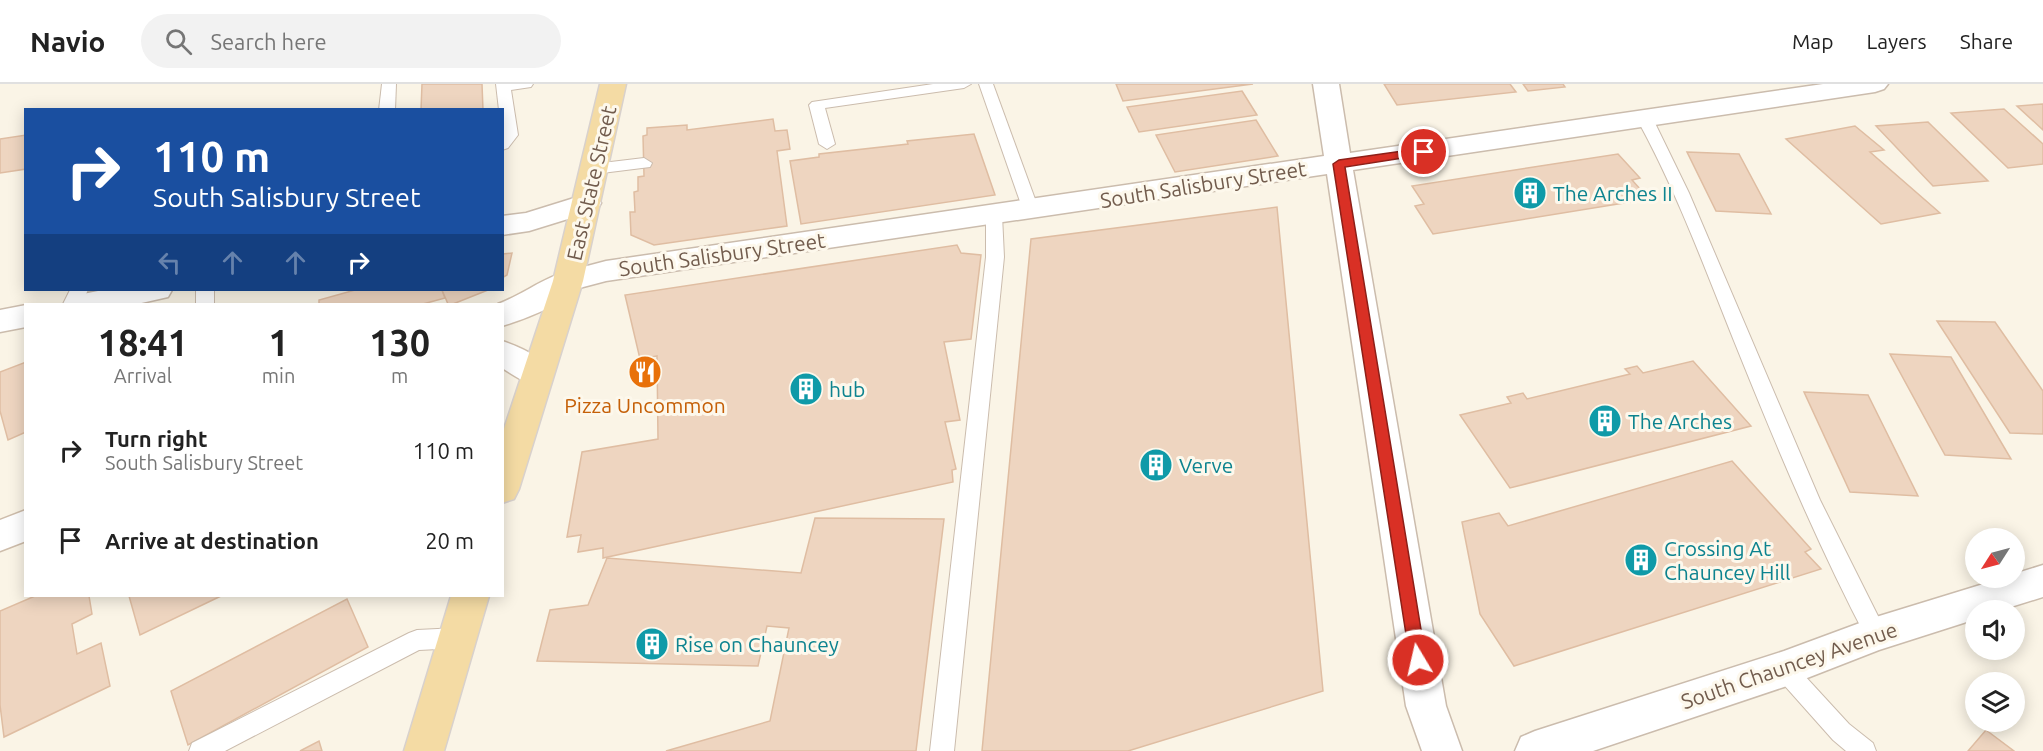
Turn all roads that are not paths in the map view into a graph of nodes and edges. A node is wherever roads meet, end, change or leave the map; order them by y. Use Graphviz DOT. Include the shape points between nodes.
graph roads {
  1 [pos="389,84"];
  2 [pos="526,84"];
  3 [pos="613,84"];
  4 [pos="964,84"];
  5 [pos="986,84"];
  6 [pos="1326,84"];
  7 [pos="1875,84"];
  8 [pos="503,85"];
  9 [pos="387,108"];
  10 [pos="1645,119"];
  11 [pos="504,142"];
  12 [pos="828,144"];
  13 [pos="644,163"];
  14 [pos="1339,164"];
  15 [pos="594,169"];
  16 [pos="587,203"];
  17 [pos="1031,210"];
  18 [pos="994,215"];
  19 [pos="504,226"];
  20 [pos="568,281"];
  21 [pos="152,291"];
  22 [pos="89,303"];
  23 [pos="504,314"];
  24 [pos="24,316"];
  25 [pos="0,321"];
  26 [pos="504,354"];
  27 [pos="537,375"];
  28 [pos="504,482"];
  29 [pos="24,526"];
  30 [pos="0,536"];
  31 [pos="2043,581"];
  32 [pos="470,597"];
  33 [pos="1876,634"];
  34 [pos="458,638"];
  35 [pos="1784,669"];
  36 [pos="201,751"];
  37 [pos="424,751"];
  38 [pos="942,751"];
  39 [pos="1442,751"];
  40 [pos="1535,751"];
  41 [pos="1864,751"];
  1 -- 9 [label="lane"];
  2 -- 8 [label="lane"];
  3 -- 15 [label="main road, East State Street"];
  4 -- 12 [label="lane" via="817,105"];
  5 -- 17 [label="lane"];
  6 -- 14 [label="street"];
  7 -- 10 [label="street, South Salisbury Street"];
  8 -- 11 [label="lane" via="510,135"];
  10 -- 14 [label="street, South Salisbury Street"];
  10 -- 33 [label="lane" via="1694,224 1843,575"];
  13 -- 15 [label="lane"];
  14 -- 17 [label="street, South Salisbury Street"];
  14 -- 39 [label="street" via="1426,706"];
  15 -- 16 [label="main road, East State Street"];
  16 -- 19 [label="street"];
  16 -- 20 [label="main road, East State Street"];
  17 -- 18 [label="street, South Salisbury Street"];
  18 -- 20 [label="street, South Salisbury Street" via="606,271"];
  18 -- 38 [label="lane" via="995,257"];
  20 -- 23 [label="street, South Salisbury Street"];
  20 -- 27 [label="main road, East State Street"];
  21 -- 22 [label="street"];
  24 -- 25 [label="street"];
  26 -- 27 [label="street"];
  27 -- 28 [label="main road, East State Street"];
  29 -- 30 [label="street"];
  31 -- 33 [label="street, South Chauncey Avenue"];
  32 -- 34 [label="main road"];
  33 -- 35 [label="street, South Chauncey Avenue"];
  34 -- 36 [label="lane" via="417,640"];
  34 -- 37 [label="main road"];
  35 -- 40 [label="street, South Chauncey Avenue"];
  35 -- 41 [label="lane" via="1841,732"];
}
